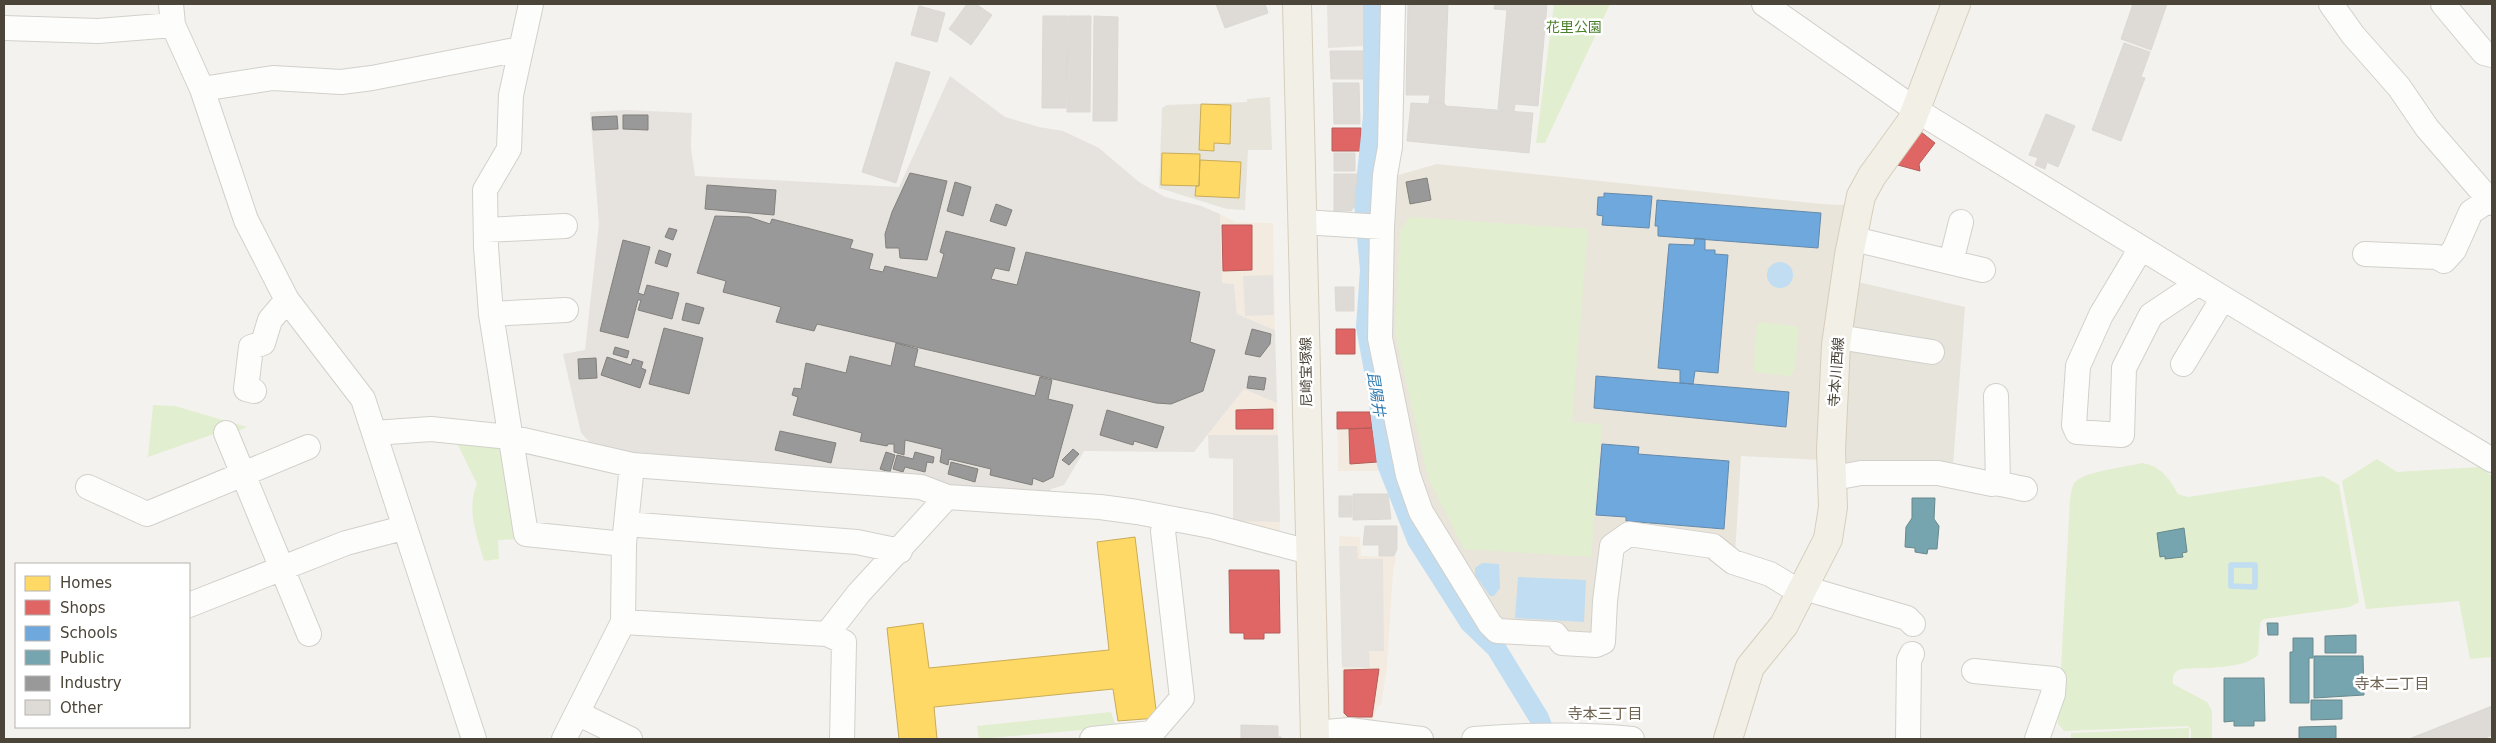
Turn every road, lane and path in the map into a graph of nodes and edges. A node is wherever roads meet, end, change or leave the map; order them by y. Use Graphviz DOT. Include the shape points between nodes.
graph roads {
  1 [pos="531,4"];
  2 [pos="1297,4"];
  3 [pos="1393,4"];
  4 [pos="1956,4"];
  5 [pos="2331,4"];
  6 [pos="2444,4"];
  7 [pos="1776,7"];
  8 [pos="172,14"];
  9 [pos="4,28"];
  10 [pos="520,49"];
  11 [pos="2492,55"];
  12 [pos="202,89"];
  13 [pos="1916,110"];
  14 [pos="2491,201"];
  15 [pos="1303,222"];
  16 [pos="1961,222"];
  17 [pos="565,226"];
  18 [pos="1380,227"];
  19 [pos="486,230"];
  20 [pos="1854,239"];
  21 [pos="2140,248"];
  22 [pos="2375,250"];
  23 [pos="1951,262"];
  24 [pos="1983,270"];
  25 [pos="2199,283"];
  26 [pos="2223,298"];
  27 [pos="287,300"];
  28 [pos="566,310"];
  29 [pos="491,314"];
  30 [pos="1838,337"];
  31 [pos="1932,352"];
  32 [pos="2183,364"];
  33 [pos="254,391"];
  34 [pos="1996,396"];
  35 [pos="226,433"];
  36 [pos="374,433"];
  37 [pos="510,438"];
  38 [pos="308,447"];
  39 [pos="2492,460"];
  40 [pos="632,465"];
  41 [pos="244,474"];
  42 [pos="1834,478"];
  43 [pos="1998,482"];
  44 [pos="99,486"];
  45 [pos="2025,489"];
  46 [pos="946,497"];
  47 [pos="1168,518"];
  48 [pos="403,528"];
  49 [pos="625,534"];
  50 [pos="900,550"];
  51 [pos="1309,552"];
  52 [pos="282,568"];
  53 [pos="1801,588"];
  54 [pos="190,605"];
  55 [pos="623,622"];
  56 [pos="1913,624"];
  57 [pos="309,634"];
  58 [pos="828,634"];
  59 [pos="1912,654"];
  60 [pos="1974,671"];
  61 [pos="577,713"];
  62 [pos="1315,736"];
  63 [pos="474,739"];
  64 [pos="564,739"];
  65 [pos="630,739"];
  66 [pos="842,739"];
  67 [pos="1092,739"];
  68 [pos="1421,739"];
  69 [pos="1474,739"];
  70 [pos="1632,739"];
  71 [pos="1728,739"];
  72 [pos="1908,739"];
  73 [pos="2037,739"];
  1 -- 10 [label="street"];
  2 -- 15 [label="main road, 尼崎宝塚線"];
  3 -- 18 [label="street" via="1390,147"];
  4 -- 13 [label="main road, 寺本川西線"];
  5 -- 14 [label="street" via="2399,87 2427,128"];
  6 -- 11 [label="street" via="2484,53"];
  7 -- 13 [label="street"];
  8 -- 9 [label="street" via="98,31"];
  8 -- 12 [label="street"];
  10 -- 12 [label="street" via="341,82 273,78"];
  10 -- 19 [label="street" via="511,95 509,149 485,190"];
  12 -- 27 [label="street" via="246,220"];
  13 -- 20 [label="main road, 寺本川西線" via="1862,196"];
  13 -- 21 [label="street"];
  14 -- 22 [label="street" via="2471,212 2446,267 2437,257"];
  15 -- 18 [label="street"];
  15 -- 51 [label="main road, 尼崎宝塚線"];
  16 -- 23 [label="street"];
  17 -- 19 [label="street"];
  18 -- 53 [label="street" via="1380,338 1408,475 1421,512 1497,631 1555,634 1562,643 1596,645 1603,642 1612,546 1628,534 1713,546 1733,562 1770,574 1793,588"];
  19 -- 29 [label="street"];
  20 -- 23 [label="street"];
  20 -- 30 [label="main road, 寺本川西線"];
  21 -- 25 [label="street"];
  21 -- 25 [label="street" via="2101,315 2078,366 2074,425 2077,432 2129,436 2124,368 2151,315"];
  23 -- 24 [label="street"];
  25 -- 26 [label="street"];
  26 -- 32 [label="street"];
  26 -- 39 [label="street"];
  27 -- 33 [label="street" via="270,320 263,342 244,346 246,389"];
  27 -- 36 [label="street" via="363,398"];
  28 -- 29 [label="street"];
  29 -- 37 [label="street"];
  30 -- 31 [label="street"];
  30 -- 42 [label="main road, 寺本川西線" via="1831,450"];
  34 -- 43 [label="street"];
  35 -- 41 [label="street"];
  36 -- 37 [label="street" via="431,429"];
  36 -- 48 [label="street"];
  37 -- 40 [label="street"];
  37 -- 49 [label="street" via="526,534"];
  38 -- 41 [label="street"];
  40 -- 46 [label="street" via="921,487"];
  40 -- 49 [label="street"];
  41 -- 44 [label="street" via="148,514"];
  41 -- 52 [label="street"];
  42 -- 43 [label="street" via="1861,473 1938,473 1992,484"];
  42 -- 53 [label="main road, 寺本川西線" via="1828,539"];
  43 -- 45 [label="street"];
  46 -- 47 [label="street" via="1100,507"];
  46 -- 50 [label="street"];
  47 -- 51 [label="street"];
  47 -- 67 [label="street" via="1163,531 1182,698 1152,733"];
  48 -- 52 [label="street" via="346,542"];
  48 -- 63 [label="street"];
  49 -- 50 [label="street" via="857,542"];
  49 -- 55 [label="street"];
  50 -- 58 [label="street" via="859,593"];
  51 -- 62 [label="main road, 尼崎宝塚線"];
  52 -- 54 [label="street"];
  52 -- 57 [label="street"];
  53 -- 56 [label="street" via="1907,618"];
  53 -- 71 [label="main road, 寺本川西線" via="1784,625 1750,667"];
  55 -- 58 [label="street"];
  55 -- 61 [label="street"];
  58 -- 66 [label="street" via="844,642"];
  59 -- 72 [label="street" via="1909,660"];
  60 -- 73 [label="street" via="2054,679 2053,694"];
  61 -- 64 [label="street"];
  61 -- 65 [label="street"];
  62 -- 68 [label="street" via="1349,730"];
  69 -- 70 [label="street" via="1547,735"];
}
